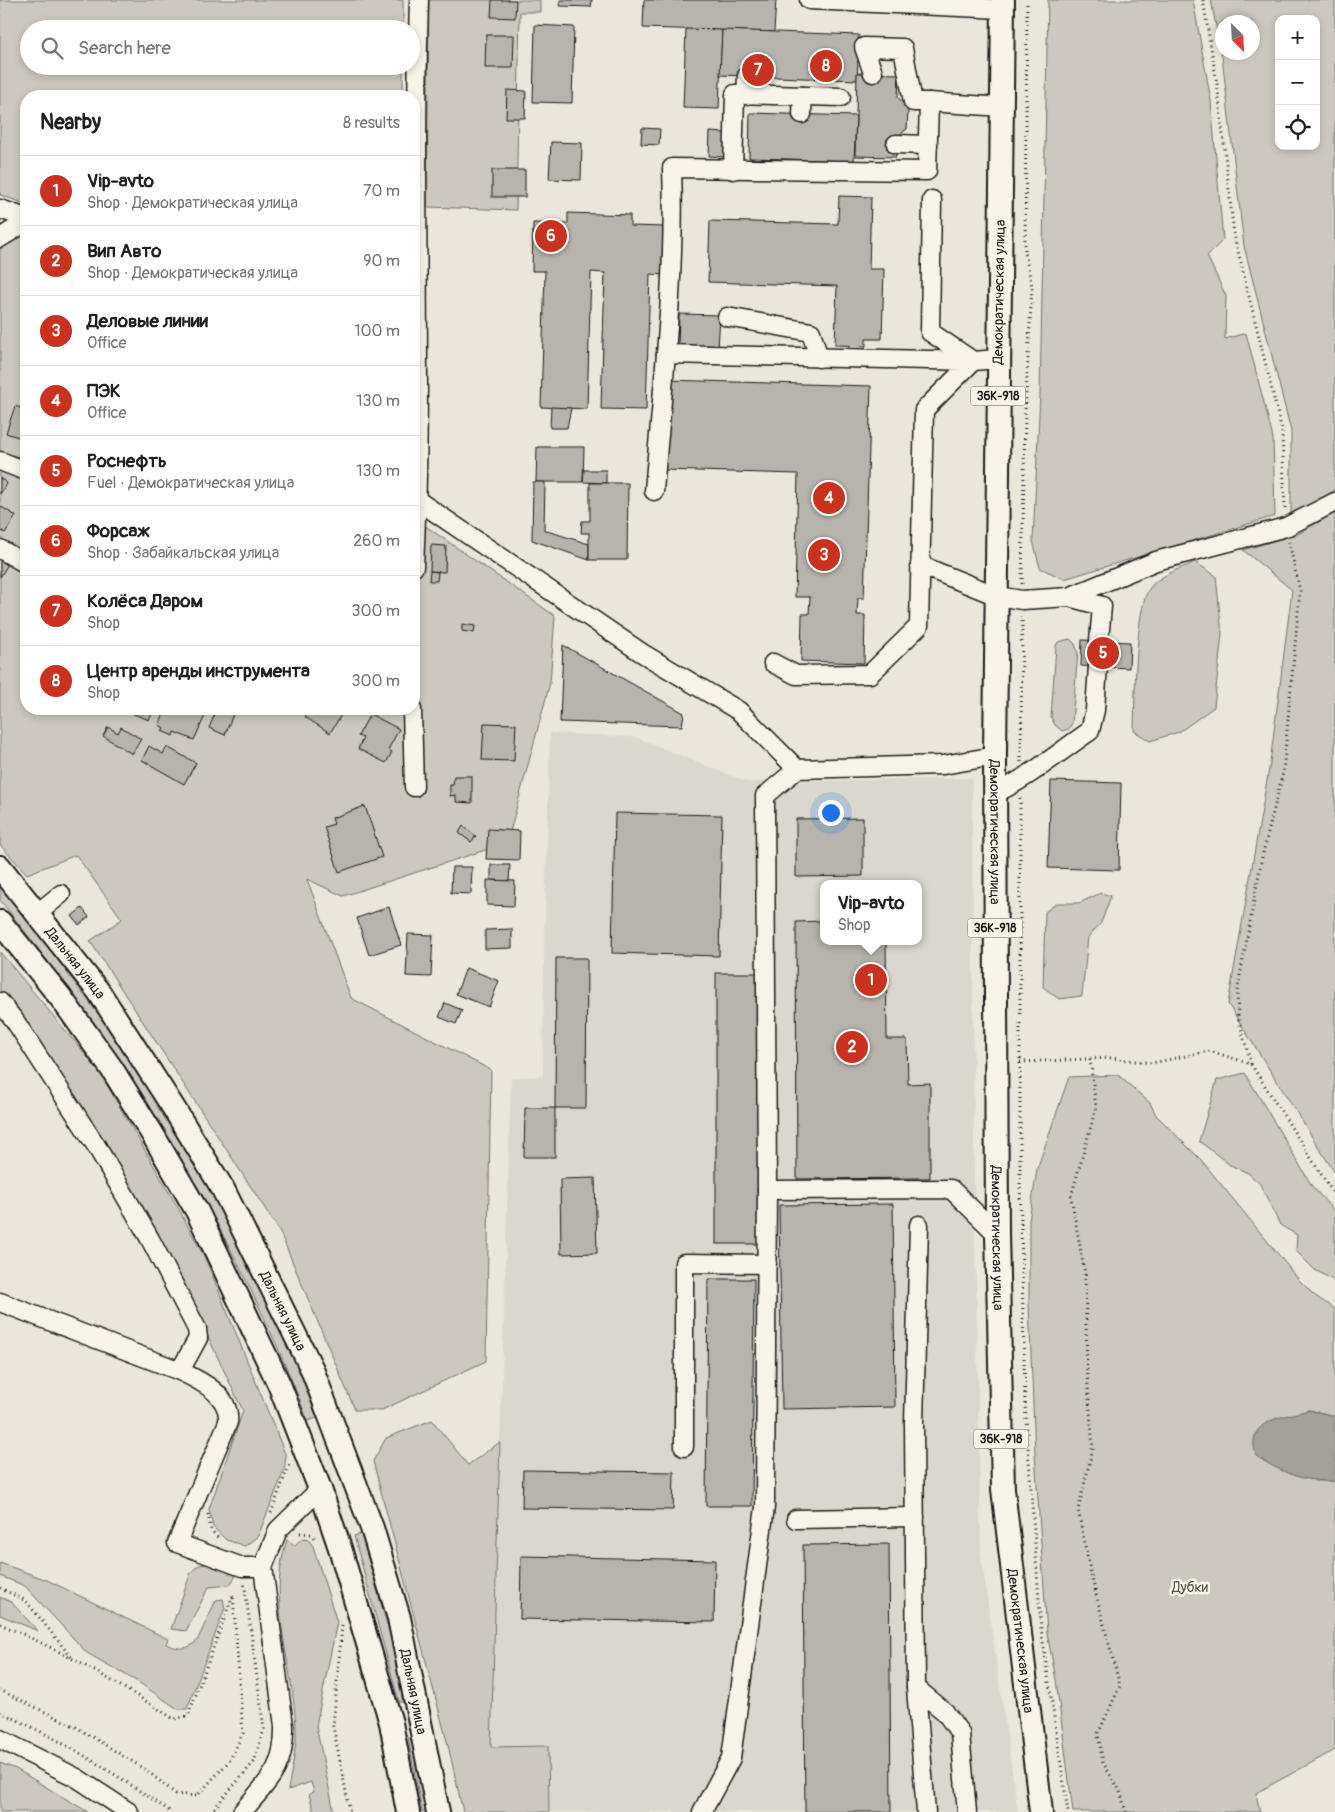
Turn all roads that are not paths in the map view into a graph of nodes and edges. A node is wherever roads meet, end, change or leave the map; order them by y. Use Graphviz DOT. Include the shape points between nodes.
graph roads {
  1 [pos="419,0"];
  2 [pos="810,0"];
  3 [pos="1003,4"];
  4 [pos="419,20"];
  5 [pos="873,73"];
  6 [pos="418,75"];
  7 [pos="747,76"];
  8 [pos="418,90"];
  9 [pos="746,95"];
  10 [pos="803,96"];
  11 [pos="841,97"];
  12 [pos="929,102"];
  13 [pos="1002,107"];
  14 [pos="802,114"];
  15 [pos="896,144"];
  16 [pos="928,145"];
  17 [pos="733,170"];
  18 [pos="932,200"];
  19 [pos="0,209"];
  20 [pos="20,216"];
  21 [pos="20,226"];
  22 [pos="0,238"];
  23 [pos="727,317"];
  24 [pos="666,354"];
  25 [pos="819,358"];
  26 [pos="998,359"];
  27 [pos="973,362"];
  28 [pos="0,461"];
  29 [pos="20,469"];
  30 [pos="654,491"];
  31 [pos="420,502"];
  32 [pos="1335,502"];
  33 [pos="0,548"];
  34 [pos="20,560"];
  35 [pos="920,565"];
  36 [pos="997,596"];
  37 [pos="1068,598"];
  38 [pos="1100,640"];
  39 [pos="773,663"];
  40 [pos="1098,666"];
  41 [pos="412,715"];
  42 [pos="996,756"];
  43 [pos="797,769"];
  44 [pos="414,788"];
  45 [pos="996,793"];
  46 [pos="0,867"];
  47 [pos="62,894"];
  48 [pos="38,913"];
  49 [pos="0,922"];
  50 [pos="0,1002"];
  51 [pos="768,1190"];
  52 [pos="920,1225"];
  53 [pos="997,1234"];
  54 [pos="767,1264"];
  55 [pos="0,1302"];
  56 [pos="180,1371"];
  57 [pos="684,1447"];
  58 [pos="354,1475"];
  59 [pos="320,1489"];
  60 [pos="915,1517"];
  61 [pos="796,1518"];
  62 [pos="263,1567"];
  63 [pos="916,1688"];
  64 [pos="420,1718"];
  65 [pos="391,1723"];
  66 [pos="0,1739"];
  67 [pos="129,1812"];
  68 [pos="242,1812"];
  69 [pos="408,1812"];
  70 [pos="438,1812"];
  71 [pos="702,1812"];
  72 [pos="926,1812"];
  73 [pos="967,1812"];
  74 [pos="1041,1812"];
  1 -- 4 [label="street"];
  2 -- 3 [label="street"];
  3 -- 13 [label="main road, Демократическая улица / 36К-918"];
  5 -- 12 [label="street" via="864,47 903,48 913,102"];
  6 -- 8 [label="street"];
  7 -- 9 [label="street"];
  9 -- 10 [label="street"];
  9 -- 17 [label="street" via="735,94"];
  10 -- 11 [label="street"];
  10 -- 14 [label="street"];
  12 -- 13 [label="street"];
  12 -- 16 [label="street"];
  13 -- 26 [label="main road, Демократическая улица / 36К-918"];
  15 -- 16 [label="street"];
  16 -- 17 [label="street" via="927,171"];
  17 -- 24 [label="street" via="672,168"];
  18 -- 27 [label="street" via="930,332"];
  19 -- 20 [label="street"];
  21 -- 22 [label="street"];
  23 -- 25 [label="street" via="811,332"];
  24 -- 25 [label="street"];
  24 -- 30 [label="street"];
  25 -- 27 [label="street"];
  26 -- 27 [label="street"];
  26 -- 36 [label="main road, Демократическая улица / 36К-918"];
  27 -- 35 [label="street" via="924,410"];
  28 -- 29 [label="street"];
  31 -- 43 [label="street" via="642,653 738,711"];
  32 -- 37 [label="street" via="1286,527 1156,561"];
  33 -- 34 [label="street"];
  35 -- 36 [label="street"];
  35 -- 39 [label="street" via="919,626 870,674 796,674"];
  36 -- 37 [label="street" via="1022,600"];
  36 -- 42 [label="main road, Демократическая улица / 36К-918"];
  37 -- 38 [label="street" via="1102,606"];
  40 -- 45 [label="street" via="1090,731 1041,764 1021,782"];
  41 -- 44 [label="street"];
  42 -- 43 [label="street" via="943,765"];
  42 -- 45 [label="main road, Демократическая улица / 36К-918"];
  43 -- 51 [label="street" via="765,796"];
  45 -- 53 [label="main road, Демократическая улица / 36К-918"];
  46 -- 48 [label="main road, Дальняя улица"];
  47 -- 48 [label="street"];
  48 -- 58 [label="main road, Дальняя улица" via="99,992 222,1190 312,1369"];
  49 -- 59 [label="main road" via="62,998 112,1069 197,1210 279,1384"];
  50 -- 56 [label="street" via="97,1147 197,1329 198,1338"];
  51 -- 53 [label="street" via="951,1189"];
  51 -- 54 [label="street"];
  52 -- 60 [label="street" via="914,1423"];
  53 -- 74 [label="main road, Демократическая улица / 36К-918" via="1003,1488"];
  54 -- 57 [label="street" via="684,1263"];
  54 -- 71 [label="street" via="765,1507 731,1758"];
  55 -- 56 [label="street"];
  56 -- 62 [label="street" via="201,1382 224,1401 230,1412 178,1543 242,1567"];
  58 -- 59 [label="main road"];
  58 -- 64 [label="main road, Дальняя улица" via="399,1618"];
  59 -- 62 [label="street" via="278,1530"];
  59 -- 65 [label="main road"];
  60 -- 61 [label="street"];
  60 -- 63 [label="street"];
  62 -- 68 [label="street" via="284,1747 271,1778"];
  63 -- 72 [label="street"];
  63 -- 73 [label="street" via="946,1712 960,1733"];
  64 -- 65 [label="main road"];
  64 -- 70 [label="main road, Дальняя улица"];
  65 -- 69 [label="main road"];
  66 -- 67 [label="street" via="77,1778"];
}
